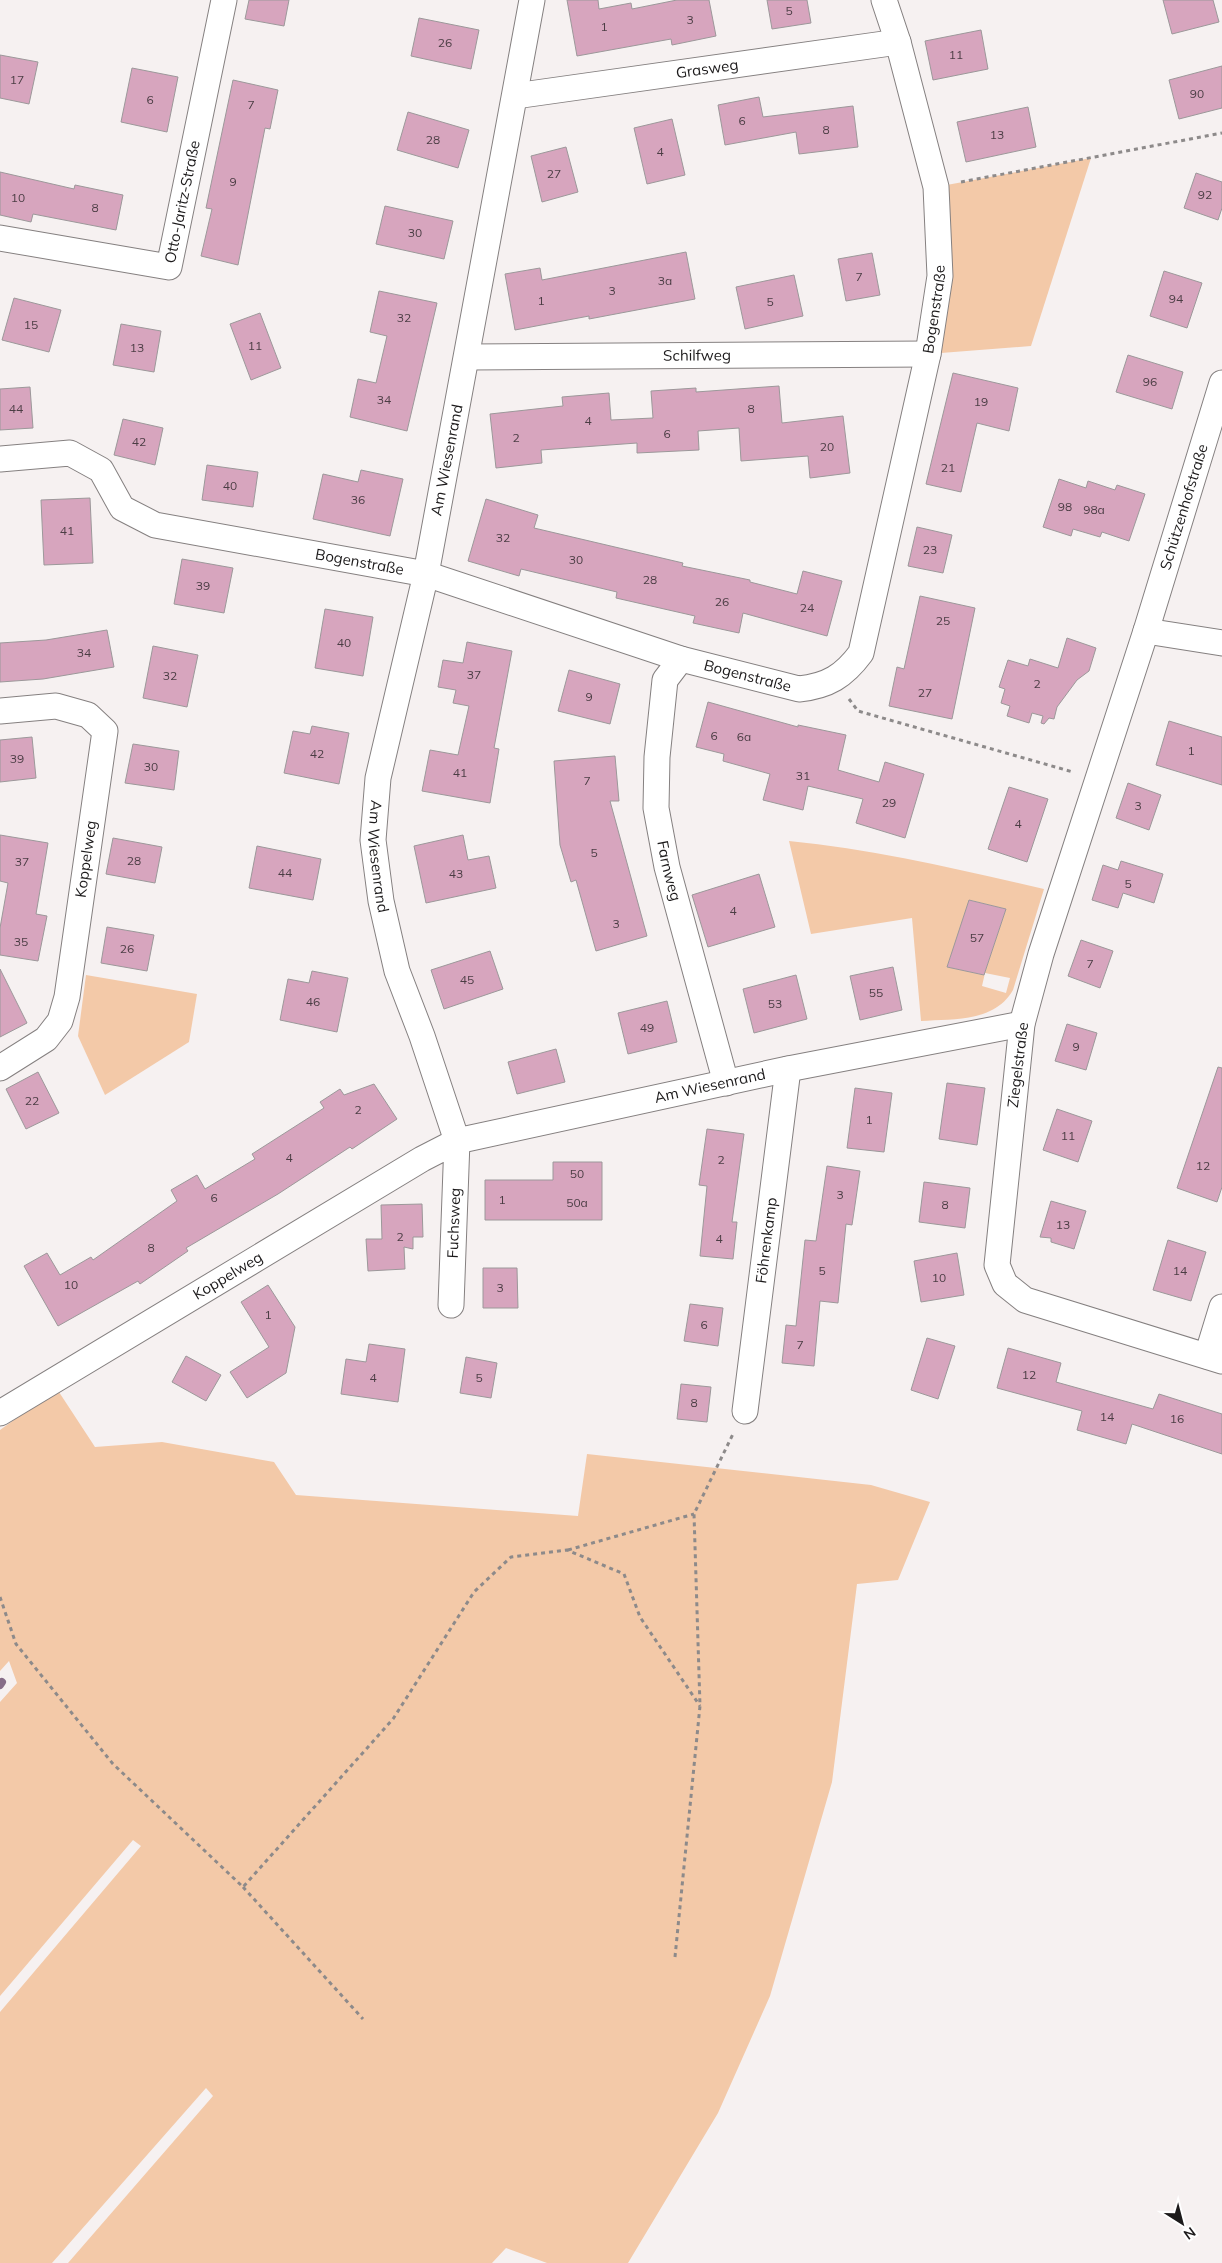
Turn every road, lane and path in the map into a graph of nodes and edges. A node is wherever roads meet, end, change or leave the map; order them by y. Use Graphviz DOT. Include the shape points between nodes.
graph roads {
  1 [pos="224,0"];
  2 [pos="532,0"];
  3 [pos="884,0"];
  4 [pos="898,42"];
  5 [pos="515,96"];
  6 [pos="1222,133"];
  7 [pos="936,187"];
  8 [pos="0,238"];
  9 [pos="928,354"];
  10 [pos="467,357"];
  11 [pos="1222,383"];
  12 [pos="0,459"];
  13 [pos="426,574"];
  14 [pos="1146,631"];
  15 [pos="1222,643"];
  16 [pos="681,658"];
  17 [pos="834,679"];
  18 [pos="0,711"];
  19 [pos="1098,779"];
  20 [pos="1022,1024"];
  21 [pos="0,1068"];
  22 [pos="788,1069"];
  23 [pos="726,1083"];
  24 [pos="457,1141"];
  25 [pos="451,1305"];
  26 [pos="1222,1307"];
  27 [pos="1214,1358"];
  28 [pos="745,1411"];
  29 [pos="0,1413"];
  30 [pos="694,1514"];
  31 [pos="567,1550"];
  32 [pos="0,1597"];
  33 [pos="700,1706"];
  34 [pos="243,1887"];
  35 [pos="675,1957"];
  36 [pos="363,2019"];
  1 -- 8 [label="street, Otto-Jaritz-Straße" via="168,267"];
  2 -- 5 [label="street, Am Wiesenrand"];
  3 -- 4 [label="street, Bogenstraße"];
  4 -- 5 [label="street, Grasweg"];
  4 -- 7 [label="street, Bogenstraße"];
  5 -- 10 [label="street, Am Wiesenrand"];
  6 -- 7 [label="path"];
  7 -- 9 [label="street, Bogenstraße" via="940,276"];
  9 -- 10 [label="street, Schilfweg"];
  9 -- 17 [label="street, Bogenstraße" via="861,653 848,670"];
  10 -- 13 [label="street, Am Wiesenrand"];
  11 -- 14 [label="street, Schützenhofstraße"];
  12 -- 13 [label="street, Bogenstraße" via="70,453 101,470 122,508 155,525"];
  13 -- 16 [label="street, Bogenstraße"];
  13 -- 24 [label="street, Am Wiesenrand" via="378,778 373,840 381,901 397,970"];
  14 -- 15 [label="street"];
  14 -- 19 [label="street, Ziegelstraße"];
  16 -- 17 [label="street, Bogenstraße" via="799,690 816,688"];
  16 -- 23 [label="street, Farnweg" via="665,680 657,757 656,808 667,867"];
  17 -- 19 [label="path" via="858,711"];
  18 -- 21 [label="street, Koppelweg" via="56,706 88,715 105,731 60,1020 46,1038"];
  19 -- 20 [label="street, Ziegelstraße"];
  20 -- 22 [label="street, Am Wiesenrand"];
  20 -- 27 [label="street, Ziegelstraße" via="997,1265 1005,1284 1025,1300"];
  22 -- 23 [label="street, Am Wiesenrand"];
  22 -- 28 [label="street, Föhrenkamp"];
  23 -- 24 [label="street, Am Wiesenrand"];
  24 -- 25 [label="street, Fuchsweg"];
  24 -- 29 [label="street, Koppelweg" via="422,1158"];
  26 -- 27 [label="street"];
  28 -- 30 [label="path"];
  30 -- 31 [label="path"];
  30 -- 33 [label="path"];
  31 -- 33 [label="path" via="624,1574 640,1617"];
  31 -- 34 [label="path" via="511,1557 474,1592 393,1719"];
  32 -- 34 [label="path" via="16,1644 112,1764"];
  33 -- 35 [label="path"];
  34 -- 36 [label="path"];
}
